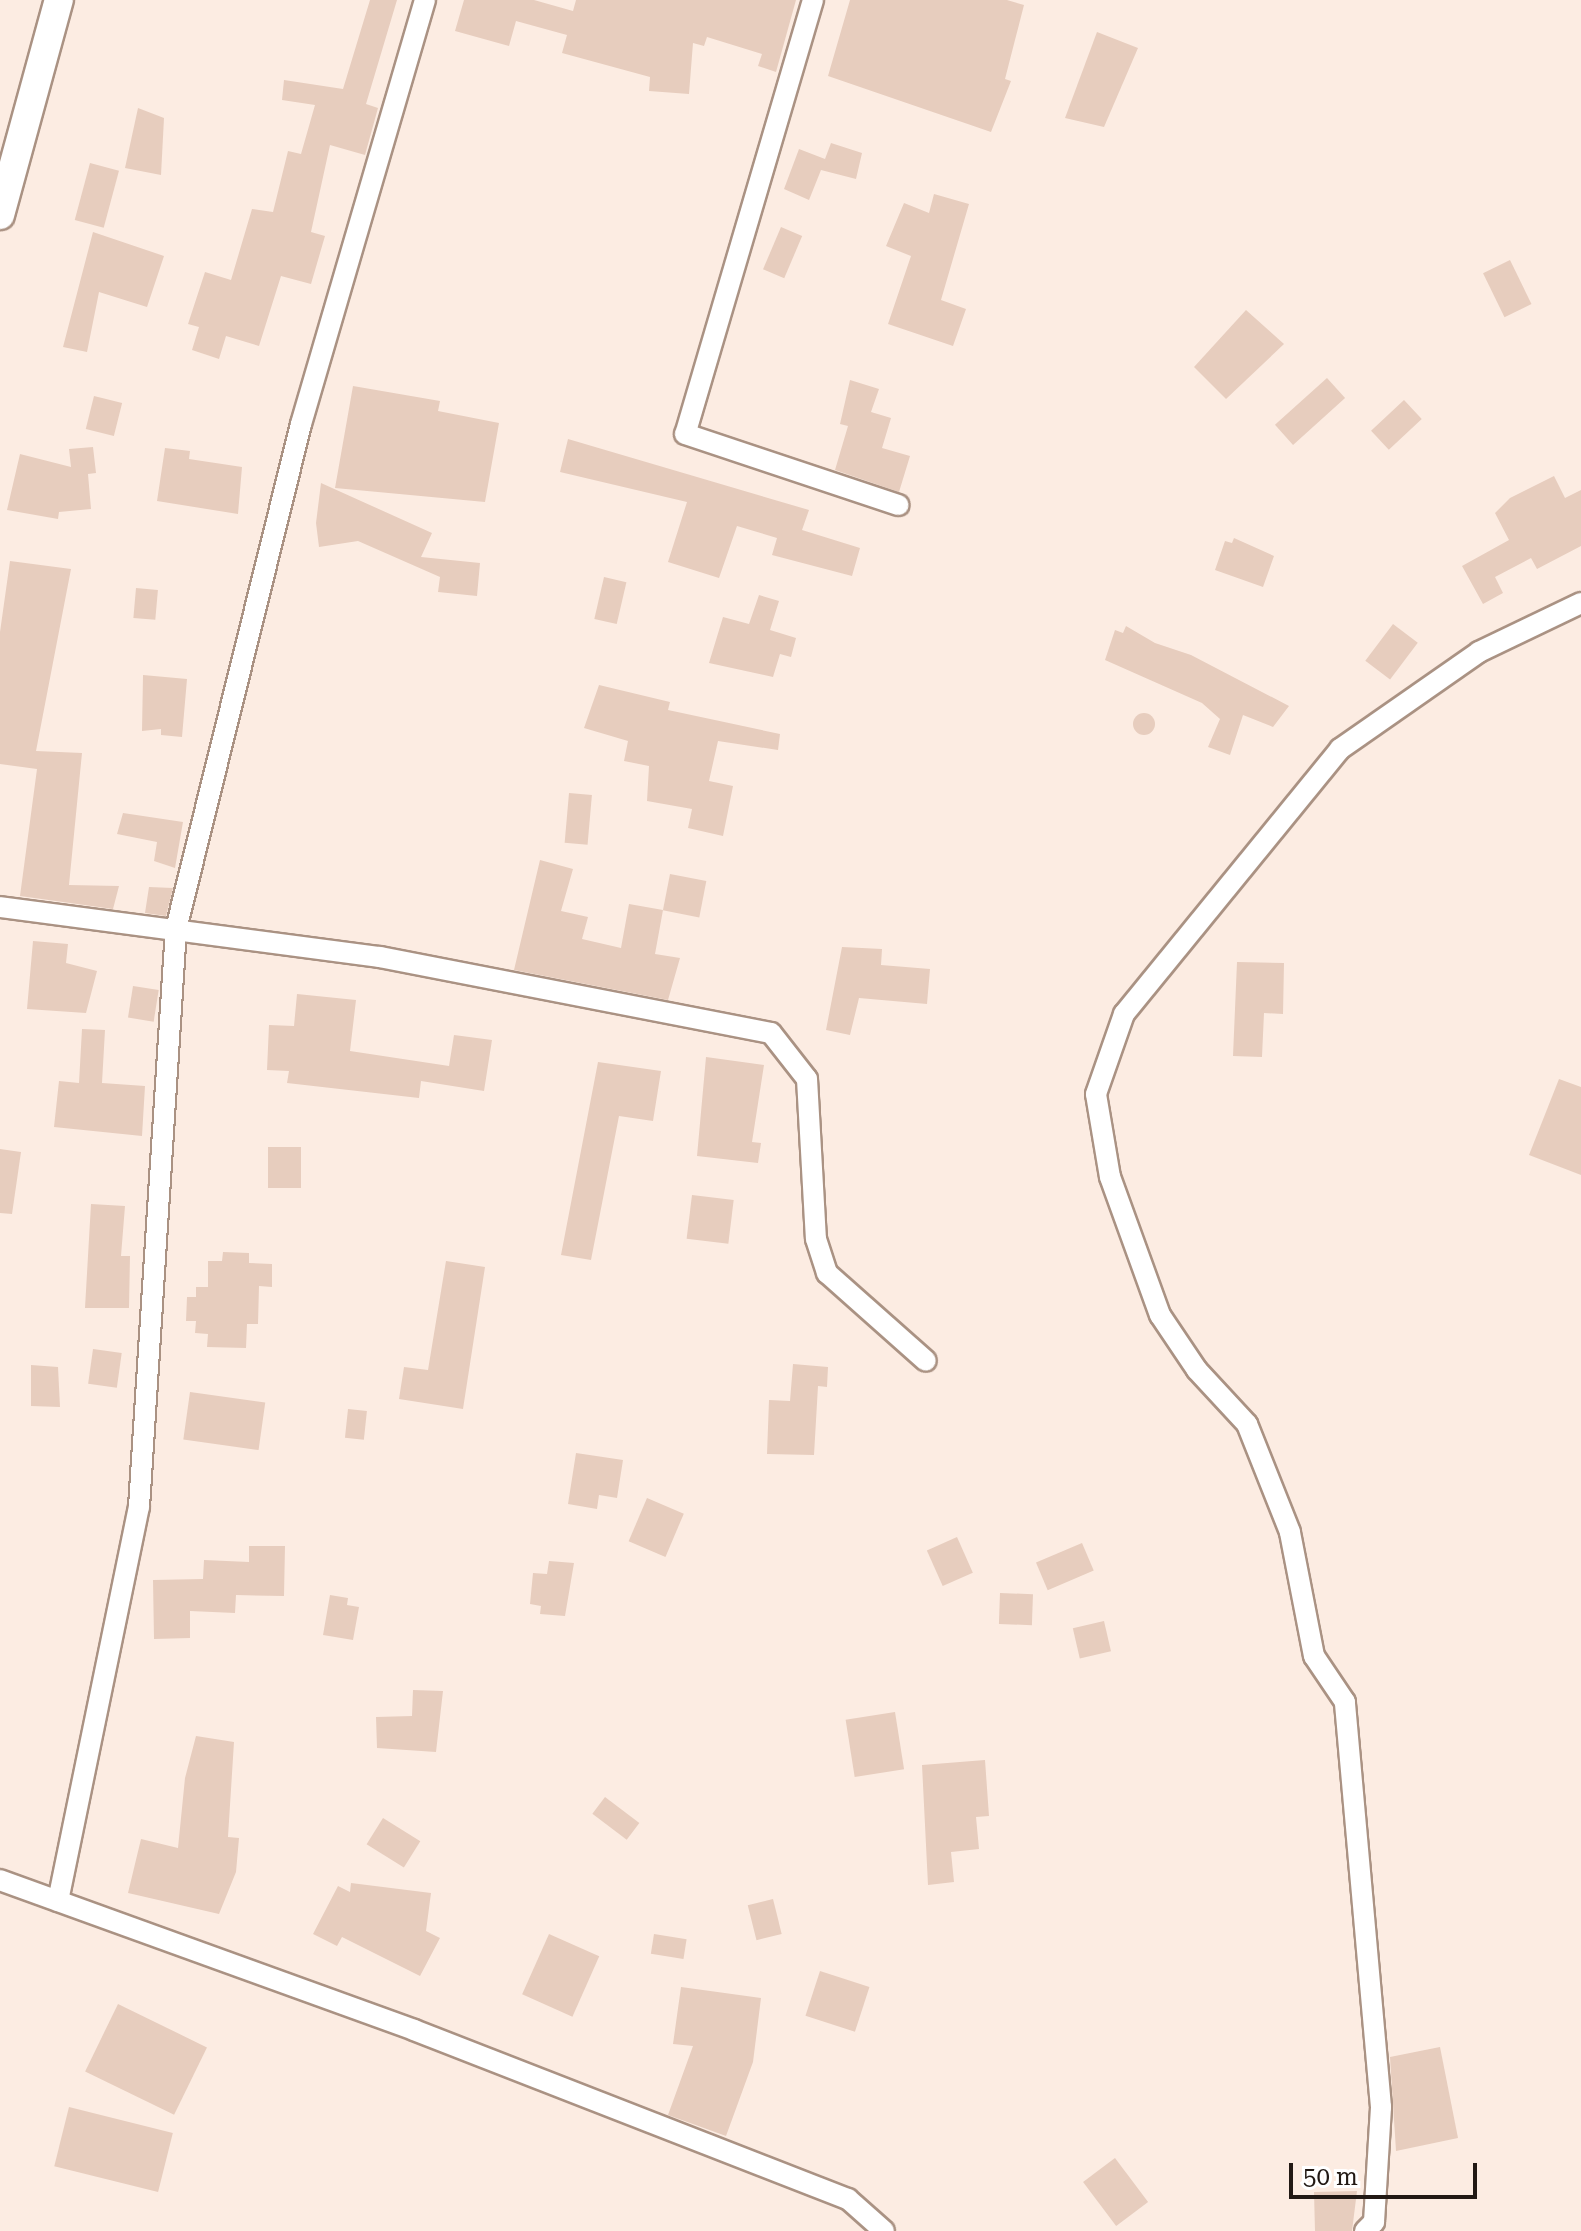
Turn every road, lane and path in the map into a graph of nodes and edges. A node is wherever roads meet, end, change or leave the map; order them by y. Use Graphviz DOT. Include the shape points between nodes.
graph roads {
  1 [pos="59,0"];
  2 [pos="425,0"];
  3 [pos="813,0"];
  4 [pos="0,215"];
  5 [pos="898,505"];
  6 [pos="1581,603"];
  7 [pos="0,907"];
  8 [pos="176,929"];
  9 [pos="926,1361"];
  10 [pos="0,1880"];
  11 [pos="58,1901"];
  12 [pos="884,2231"];
  13 [pos="1365,2231"];
  1 -- 4 [label="main road"];
  2 -- 8 [label="street" via="301,424"];
  3 -- 5 [label="street" via="685,434"];
  6 -- 13 [label="street" via="1479,652 1340,749 1124,1014 1096,1094 1110,1177 1160,1315 1197,1370 1247,1424 1290,1532 1314,1656 1345,1702 1381,2107 1374,2222"];
  7 -- 8 [label="street"];
  8 -- 9 [label="street" via="380,957 771,1033 807,1079 816,1239 827,1273"];
  8 -- 11 [label="street" via="139,1507"];
  10 -- 11 [label="street"];
  11 -- 12 [label="street" via="414,2030 833,2194"];
}
